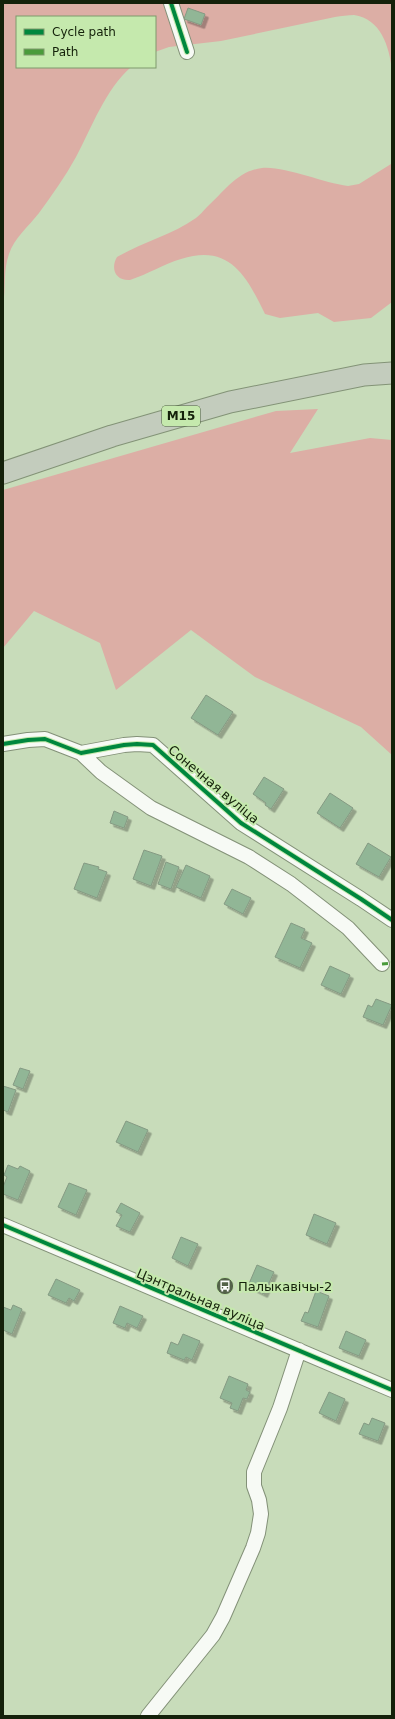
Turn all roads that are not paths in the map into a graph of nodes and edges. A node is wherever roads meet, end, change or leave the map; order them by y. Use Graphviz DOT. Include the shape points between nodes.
graph roads {
  1 [pos="171,3"];
  2 [pos="187,52"];
  3 [pos="392,372"];
  4 [pos="3,474"];
  5 [pos="3,744"];
  6 [pos="81,753"];
  7 [pos="392,920"];
  8 [pos="382,964"];
  9 [pos="3,1225"];
  10 [pos="299,1350"];
  11 [pos="392,1390"];
  12 [pos="148,1716"];
  1 -- 2 [label="street"];
  3 -- 4 [label="highway, М15" via="364,375 230,402 112,436"];
  5 -- 6 [label="street" via="45,739"];
  6 -- 7 [label="street, Сонечная вуліца" via="124,745 153,745 242,824"];
  6 -- 8 [label="street" via="101,772 151,808 249,857 291,884 348,928"];
  9 -- 10 [label="street, Цэнтральная вуліца"];
  10 -- 11 [label="street, Цэнтральная вуліца"];
  10 -- 12 [label="street" via="280,1408 254,1472 254,1486 261,1514 253,1548 213,1635"];
}
